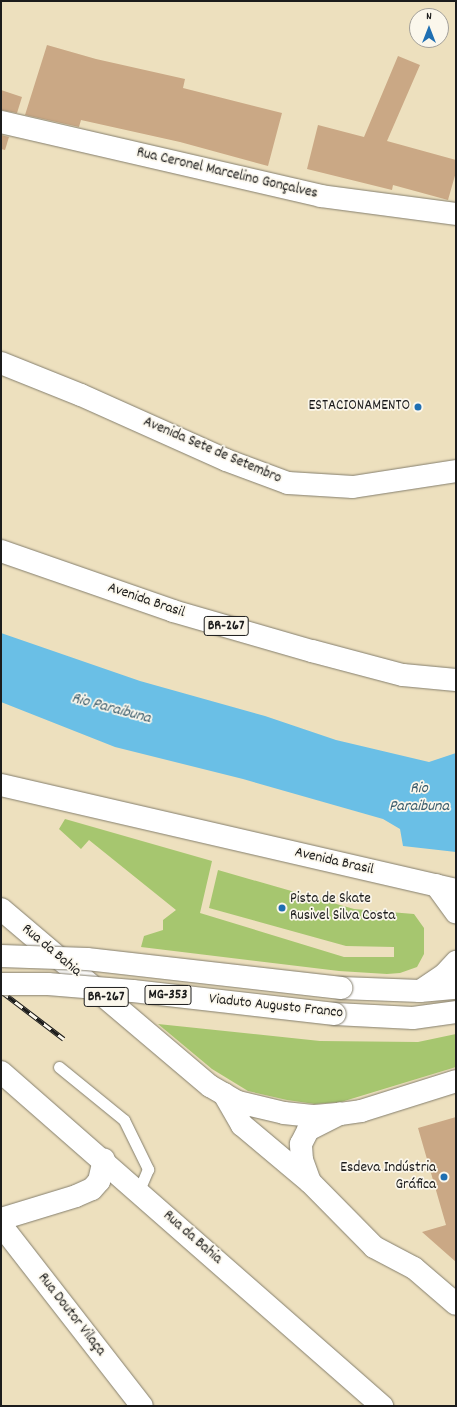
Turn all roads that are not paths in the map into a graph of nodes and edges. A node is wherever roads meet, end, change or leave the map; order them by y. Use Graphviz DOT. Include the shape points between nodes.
graph roads {
  1 [pos="1,122"];
  2 [pos="456,214"];
  3 [pos="1,363"];
  4 [pos="456,471"];
  5 [pos="1,550"];
  6 [pos="456,680"];
  7 [pos="1,785"];
  8 [pos="446,887"];
  9 [pos="1,908"];
  10 [pos="456,913"];
  11 [pos="1,956"];
  12 [pos="456,962"];
  13 [pos="1,984"];
  14 [pos="456,988"];
  15 [pos="420,992"];
  16 [pos="456,1012"];
  17 [pos="59,1067"];
  18 [pos="1,1072"];
  19 [pos="456,1081"];
  20 [pos="217,1090"];
  21 [pos="340,1114"];
  22 [pos="104,1160"];
  23 [pos="310,1182"];
  24 [pos="139,1190"];
  25 [pos="1,1219"];
  26 [pos="1,1225"];
  27 [pos="456,1304"];
  28 [pos="142,1406"];
  29 [pos="382,1406"];
  1 -- 2 [label="main road, Rua Ceronel Marcelino Gonçalves" via="321,196"];
  3 -- 4 [label="main road, Avenida Sete de Setembro" via="81,395 226,460 288,483 354,487"];
  5 -- 6 [label="main road, Avenida Brasil / BR-267" via="173,611 312,651 403,675"];
  7 -- 8 [label="main road, Avenida Brasil"];
  8 -- 10 [label="main road"];
  9 -- 20 [label="main road, Rua da Bahia / BR-267"];
  11 -- 15 [label="main road, Viaduto Augusto Franco, bridge" via="87,959 341,988"];
  12 -- 15 [label="main road" via="444,975"];
  13 -- 16 [label="main road, Viaduto Augusto Franco / MG-353, bridge" via="48,984 125,990 335,1014 413,1018"];
  14 -- 15 [label="main road, Viaduto Augusto Franco"];
  17 -- 24 [label="lane" via="124,1120 148,1169"];
  18 -- 22 [label="main road, Rua da Bahia"];
  19 -- 21 [label="main road, BR-267" via="361,1111"];
  20 -- 21 [label="main road, BR-267" via="238,1102 284,1112 315,1116"];
  20 -- 23 [label="main road, Rua da Bahia" via="242,1125"];
  21 -- 23 [label="main road, Rua da Bahia" via="308,1130 301,1144 302,1160"];
  22 -- 24 [label="main road, Rua da Bahia"];
  22 -- 25 [label="main road" via="99,1181 92,1189"];
  23 -- 27 [label="main road, Rua da Bahia" via="374,1247 414,1268"];
  24 -- 29 [label="main road, Rua da Bahia"];
  26 -- 28 [label="main road, Rua Doutor Vilaça"];
}
